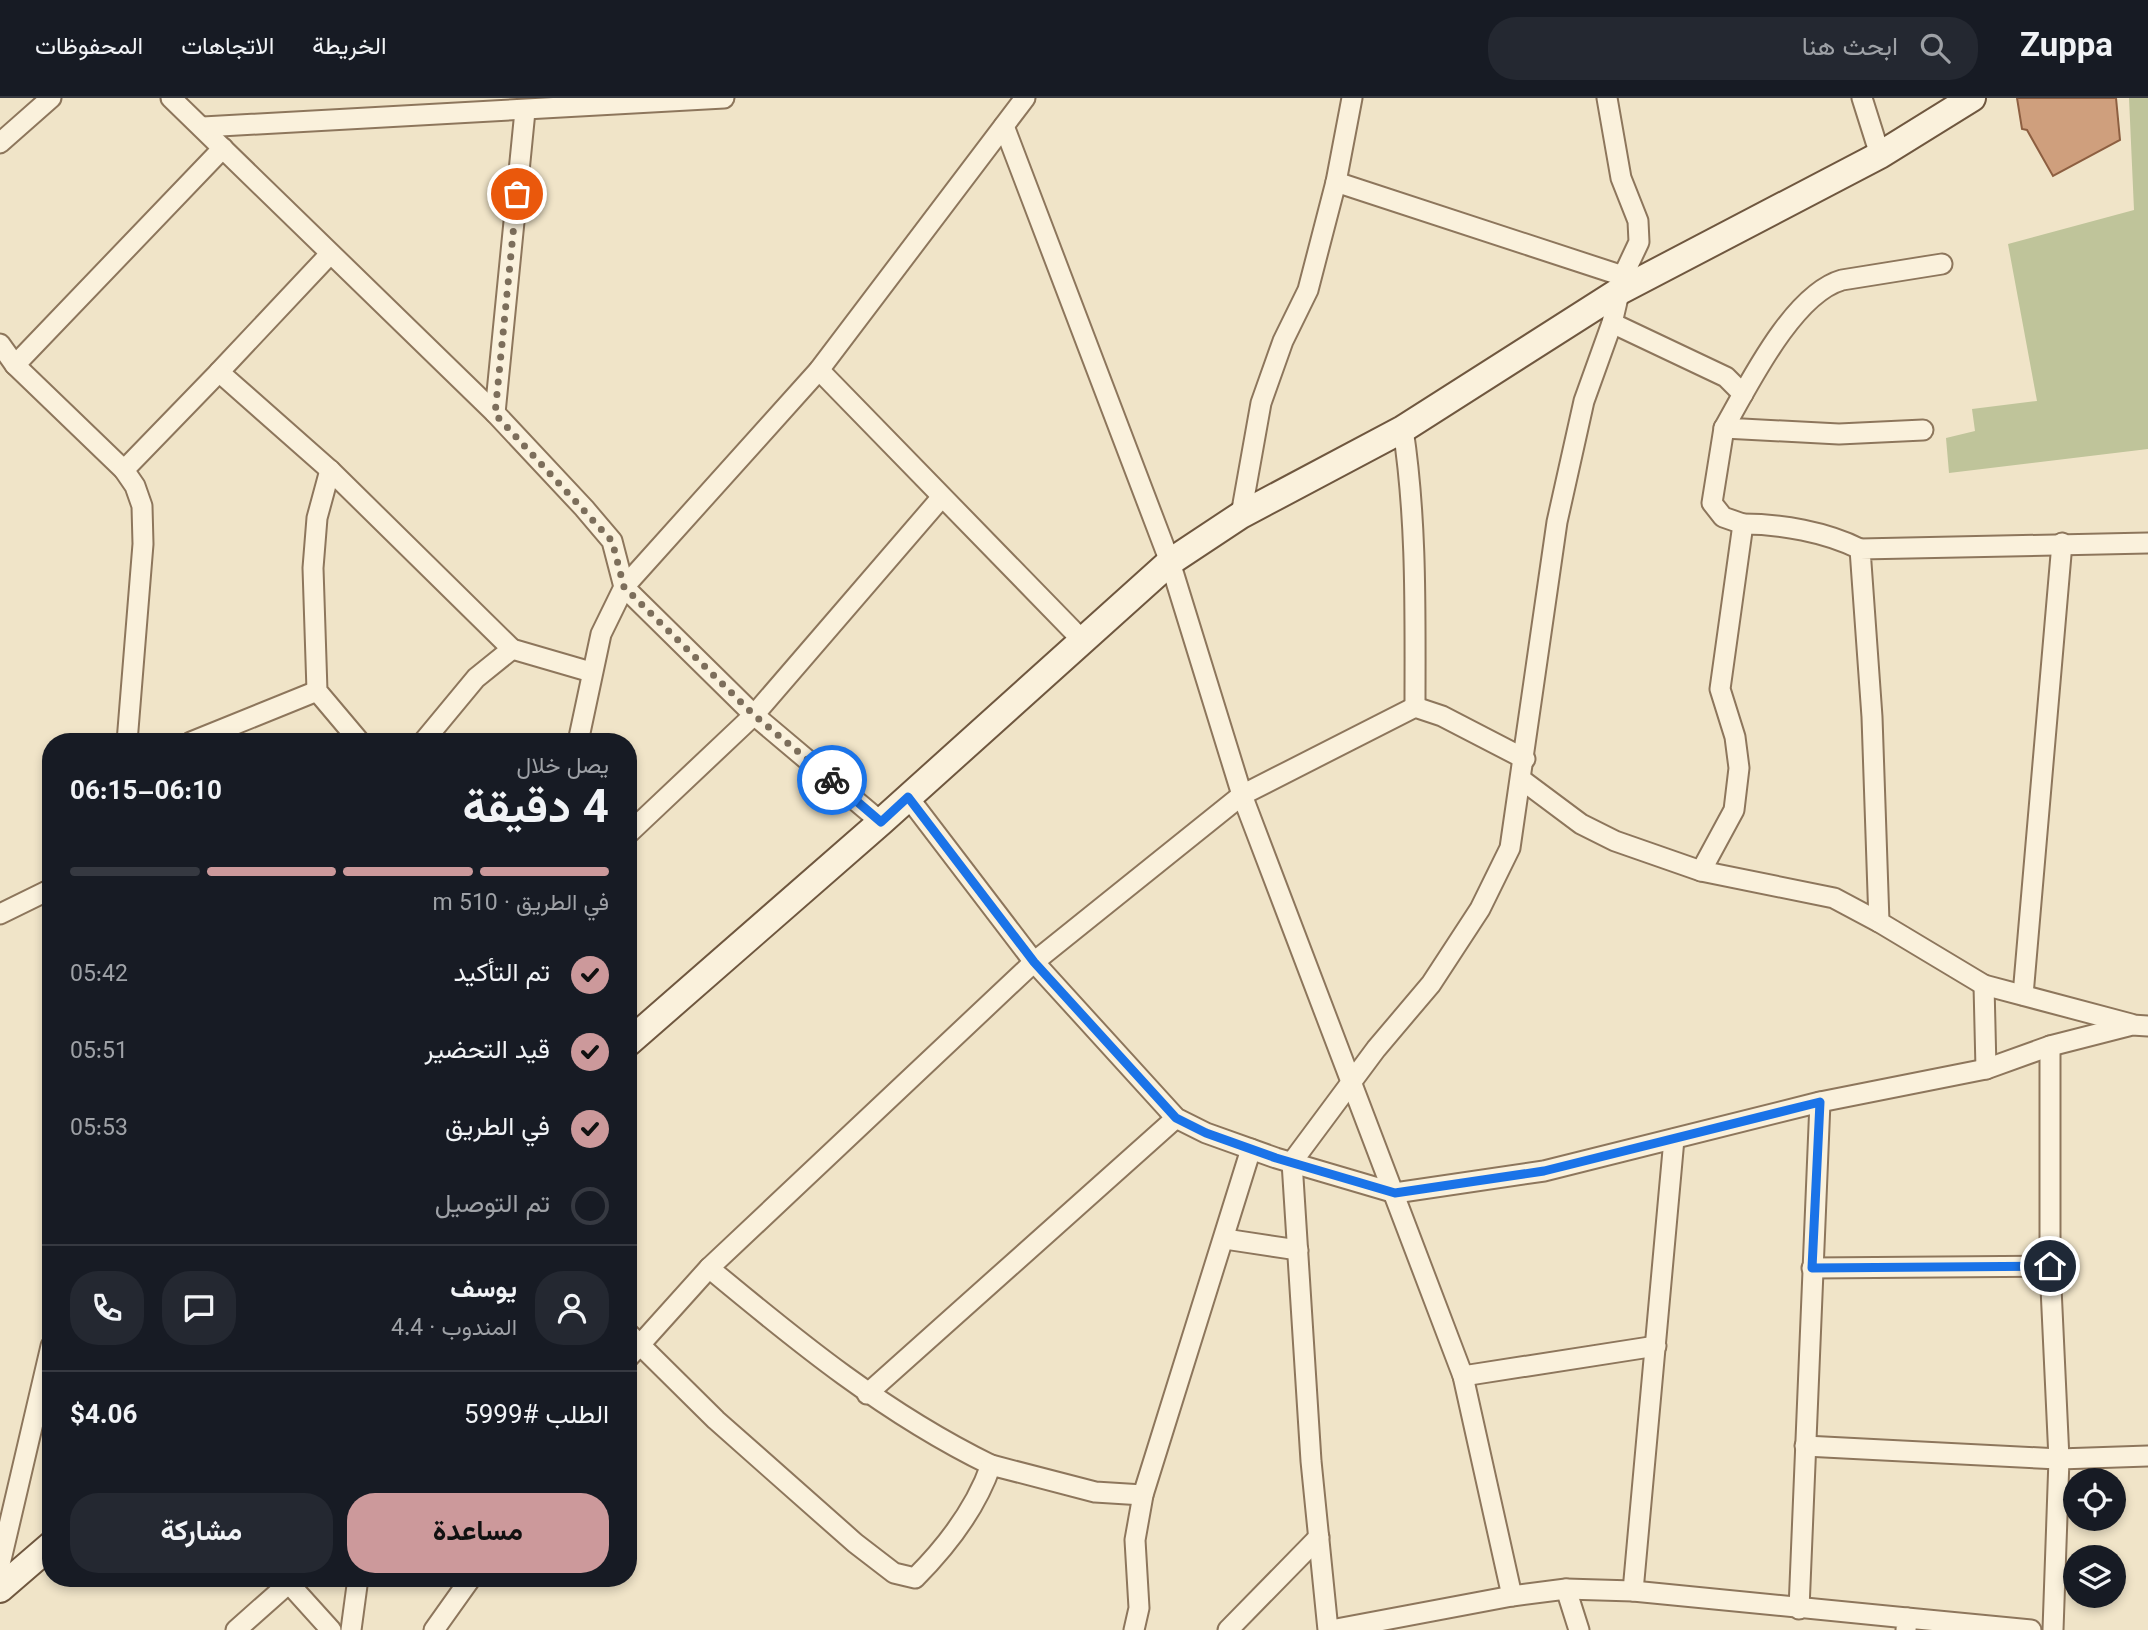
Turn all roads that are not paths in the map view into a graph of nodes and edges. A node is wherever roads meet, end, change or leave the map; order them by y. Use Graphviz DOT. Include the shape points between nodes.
graph roads {
  1 [pos="51,98"];
  2 [pos="171,98"];
  3 [pos="724,98"];
  4 [pos="1025,98"];
  5 [pos="1352,98"];
  6 [pos="1607,98"];
  7 [pos="1862,98"];
  8 [pos="1972,98"];
  9 [pos="653,100"];
  10 [pos="525,111"];
  11 [pos="1004,126"];
  12 [pos="203,127"];
  13 [pos="0,143"];
  14 [pos="223,148"];
  15 [pos="1880,155"];
  16 [pos="1336,182"];
  17 [pos="330,254"];
  18 [pos="1942,264"];
  19 [pos="1621,284"];
  20 [pos="1612,323"];
  21 [pos="0,344"];
  22 [pos="15,365"];
  23 [pos="819,370"];
  24 [pos="219,372"];
  25 [pos="1743,394"];
  26 [pos="495,414"];
  27 [pos="1724,428"];
  28 [pos="1403,429"];
  29 [pos="1923,430"];
  30 [pos="124,470"];
  31 [pos="330,470"];
  32 [pos="941,498"];
  33 [pos="1241,515"];
  34 [pos="1743,524"];
  35 [pos="2062,543"];
  36 [pos="2148,543"];
  37 [pos="1860,549"];
  38 [pos="1170,562"];
  39 [pos="624,587"];
  40 [pos="1084,642"];
  41 [pos="512,649"];
  42 [pos="591,672"];
  43 [pos="317,691"];
  44 [pos="1415,707"];
  45 [pos="754,715"];
  46 [pos="128,733"];
  47 [pos="213,733"];
  48 [pos="352,733"];
  49 [pos="431,733"];
  50 [pos="580,733"];
  51 [pos="1525,759"];
  52 [pos="1522,780"];
  53 [pos="1242,794"];
  54 [pos="908,797"];
  55 [pos="881,822"];
  56 [pos="637,826"];
  57 [pos="1701,871"];
  58 [pos="42,893"];
  59 [pos="0,914"];
  60 [pos="1879,922"];
  61 [pos="1034,962"];
  62 [pos="1984,985"];
  63 [pos="2023,995"];
  64 [pos="2140,1025"];
  65 [pos="637,1034"];
  66 [pos="2050,1046"];
  67 [pos="1986,1069"];
  68 [pos="1352,1084"];
  69 [pos="1820,1102"];
  70 [pos="1176,1118"];
  71 [pos="1674,1139"];
  72 [pos="1251,1149"];
  73 [pos="1293,1162"];
  74 [pos="1395,1193"];
  75 [pos="1225,1239"];
  76 [pos="1298,1250"];
  77 [pos="2050,1266"];
  78 [pos="709,1268"];
  79 [pos="1812,1268"];
  80 [pos="637,1340"];
  81 [pos="1656,1346"];
  82 [pos="637,1349"];
  83 [pos="1463,1376"];
  84 [pos="42,1384"];
  85 [pos="867,1394"];
  86 [pos="1805,1446"];
  87 [pos="2148,1456"];
  88 [pos="2059,1459"];
  89 [pos="991,1465"];
  90 [pos="1143,1495"];
  91 [pos="1319,1537"];
  92 [pos="42,1553"];
  93 [pos="0,1564"];
  94 [pos="280,1587"];
  95 [pos="292,1587"];
  96 [pos="357,1587"];
  97 [pos="465,1587"];
  98 [pos="0,1589"];
  99 [pos="1566,1589"];
  100 [pos="1633,1591"];
  101 [pos="1511,1596"];
  102 [pos="1799,1609"];
  103 [pos="1907,1624"];
  104 [pos="236,1630"];
  105 [pos="331,1630"];
  106 [pos="351,1630"];
  107 [pos="435,1630"];
  108 [pos="1134,1630"];
  109 [pos="1228,1630"];
  110 [pos="1330,1630"];
  111 [pos="1578,1630"];
  112 [pos="2031,1630"];
  113 [pos="2053,1630"];
  1 -- 13 [label="street"];
  2 -- 12 [label="street"];
  3 -- 9 [label="street"];
  4 -- 11 [label="street"];
  5 -- 16 [label="street"];
  6 -- 19 [label="street" via="1621,178 1638,221 1639,242"];
  7 -- 15 [label="street"];
  8 -- 15 [label="street"];
  9 -- 10 [label="street"];
  10 -- 12 [label="street"];
  10 -- 26 [label="street"];
  11 -- 23 [label="street"];
  11 -- 38 [label="street"];
  12 -- 14 [label="street"];
  14 -- 17 [label="street"];
  14 -- 22 [label="street"];
  15 -- 19 [label="street"];
  16 -- 19 [label="street"];
  16 -- 33 [label="street" via="1308,290 1261,403"];
  17 -- 24 [label="street"];
  17 -- 26 [label="street"];
  18 -- 25 [label="street" via="1829,284 1799,312"];
  19 -- 20 [label="street"];
  19 -- 28 [label="street"];
  20 -- 25 [label="street" via="1726,377"];
  20 -- 51 [label="street" via="1584,401 1557,522"];
  21 -- 22 [label="street"];
  22 -- 30 [label="street"];
  23 -- 32 [label="street"];
  23 -- 39 [label="street"];
  24 -- 30 [label="street"];
  24 -- 31 [label="street"];
  25 -- 27 [label="street"];
  26 -- 39 [label="street" via="612,541"];
  27 -- 29 [label="street" via="1839,434"];
  27 -- 34 [label="street" via="1712,503 1723,517"];
  28 -- 33 [label="street"];
  28 -- 44 [label="street" via="1414,550"];
  30 -- 46 [label="street" via="142,506 143,544"];
  31 -- 41 [label="street"];
  31 -- 43 [label="street" via="317,518 313,568"];
  32 -- 40 [label="street"];
  32 -- 45 [label="street"];
  33 -- 38 [label="street"];
  34 -- 37 [label="street" via="1769,524"];
  34 -- 57 [label="street" via="1720,689 1739,768 1734,810"];
  35 -- 36 [label="street"];
  35 -- 37 [label="street"];
  35 -- 63 [label="street"];
  37 -- 60 [label="street"];
  38 -- 40 [label="street"];
  38 -- 53 [label="street"];
  39 -- 42 [label="street" via="601,634"];
  39 -- 45 [label="street"];
  40 -- 54 [label="street"];
  41 -- 42 [label="street"];
  41 -- 49 [label="street" via="476,678"];
  42 -- 50 [label="street"];
  43 -- 47 [label="street"];
  43 -- 48 [label="street"];
  44 -- 51 [label="street"];
  44 -- 53 [label="street"];
  45 -- 55 [label="street"];
  45 -- 56 [label="street"];
  51 -- 52 [label="street"];
  52 -- 57 [label="street" via="1581,824"];
  52 -- 68 [label="street" via="1510,848 1480,909 1431,984"];
  53 -- 61 [label="street"];
  53 -- 68 [label="street"];
  54 -- 55 [label="street"];
  54 -- 61 [label="street"];
  55 -- 65 [label="street"];
  57 -- 60 [label="street" via="1834,898"];
  58 -- 59 [label="street"];
  60 -- 62 [label="street"];
  61 -- 70 [label="street"];
  61 -- 78 [label="street"];
  62 -- 63 [label="street"];
  62 -- 67 [label="street"];
  63 -- 64 [label="street"];
  64 -- 66 [label="street"];
  66 -- 67 [label="street"];
  66 -- 77 [label="street"];
  67 -- 69 [label="street"];
  68 -- 73 [label="street"];
  68 -- 74 [label="street"];
  69 -- 71 [label="street"];
  69 -- 79 [label="street"];
  70 -- 72 [label="street"];
  70 -- 85 [label="street"];
  71 -- 74 [label="street" via="1544,1171"];
  71 -- 81 [label="street"];
  72 -- 73 [label="street"];
  72 -- 75 [label="street"];
  73 -- 74 [label="street"];
  73 -- 76 [label="street"];
  74 -- 83 [label="street"];
  75 -- 76 [label="street"];
  75 -- 90 [label="street"];
  76 -- 91 [label="street"];
  77 -- 79 [label="street"];
  77 -- 88 [label="street"];
  78 -- 80 [label="street"];
  78 -- 85 [label="street"];
  79 -- 86 [label="street"];
  81 -- 83 [label="street"];
  81 -- 100 [label="street"];
  82 -- 89 [label="street" via="894,1573 915,1578 944,1547 982,1490"];
  83 -- 101 [label="street"];
  84 -- 93 [label="street"];
  85 -- 89 [label="street"];
  86 -- 88 [label="street"];
  86 -- 102 [label="street"];
  87 -- 88 [label="street"];
  88 -- 113 [label="street"];
  89 -- 90 [label="street" via="1095,1492"];
  90 -- 108 [label="street" via="1135,1540 1139,1608"];
  91 -- 109 [label="street"];
  91 -- 110 [label="street"];
  92 -- 98 [label="street"];
  94 -- 104 [label="street"];
  95 -- 105 [label="street"];
  96 -- 106 [label="street"];
  97 -- 107 [label="street"];
  99 -- 100 [label="street"];
  99 -- 101 [label="street"];
  99 -- 111 [label="street"];
  100 -- 102 [label="street"];
  101 -- 110 [label="street"];
  102 -- 103 [label="street"];
  103 -- 112 [label="street"];
}
